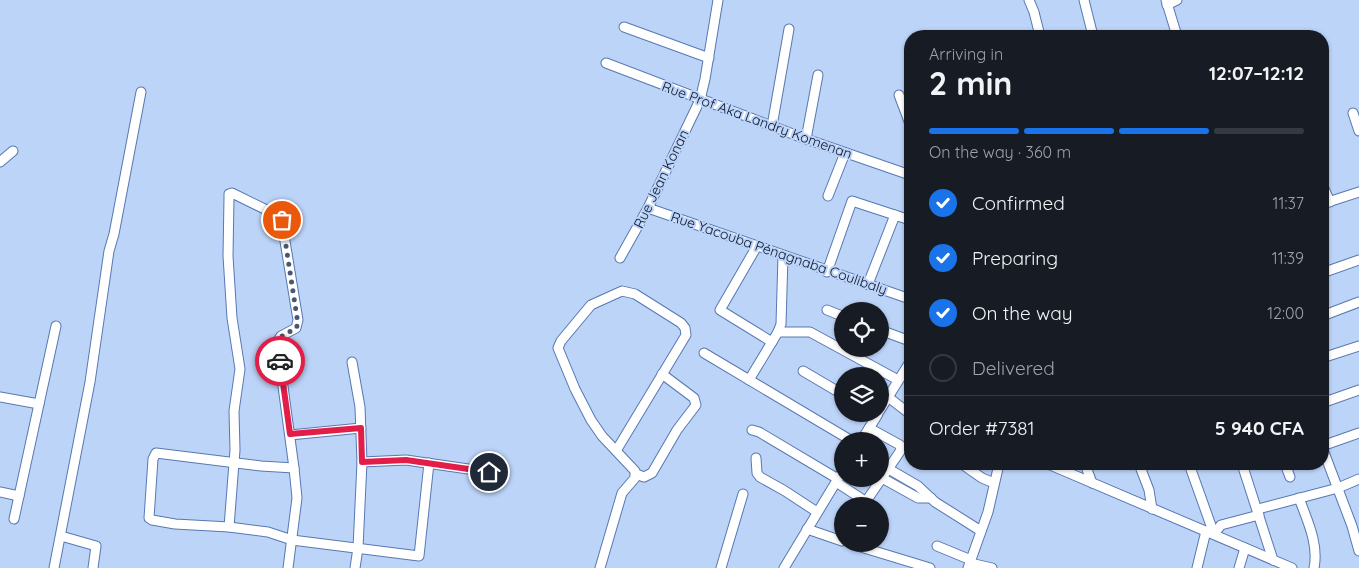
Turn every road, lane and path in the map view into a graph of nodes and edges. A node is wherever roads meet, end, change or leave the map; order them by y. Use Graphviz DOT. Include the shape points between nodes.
graph roads {
  1 [pos="718,0"];
  2 [pos="1029,0"];
  3 [pos="1084,0"];
  4 [pos="1177,0"];
  5 [pos="1166,3"];
  6 [pos="624,27"];
  7 [pos="789,29"];
  8 [pos="1038,30"];
  9 [pos="1092,30"];
  10 [pos="1176,30"];
  11 [pos="709,58"];
  12 [pos="606,63"];
  13 [pos="818,75"];
  14 [pos="141,92"];
  15 [pos="900,95"];
  16 [pos="700,100"];
  17 [pos="904,107"];
  18 [pos="1353,113"];
  19 [pos="772,126"];
  20 [pos="1359,132"];
  21 [pos="806,139"];
  22 [pos="13,151"];
  23 [pos="845,153"];
  24 [pos="0,162"];
  25 [pos="904,173"];
  26 [pos="1359,192"];
  27 [pos="828,196"];
  28 [pos="1329,202"];
  29 [pos="648,208"];
  30 [pos="895,215"];
  31 [pos="904,218"];
  32 [pos="756,246"];
  33 [pos="783,256"];
  34 [pos="620,258"];
  35 [pos="1359,260"];
  36 [pos="1329,271"];
  37 [pos="828,272"];
  38 [pos="868,284"];
  39 [pos="904,298"];
  40 [pos="1359,302"];
  41 [pos="827,310"];
  42 [pos="834,313"];
  43 [pos="1329,313"];
  44 [pos="56,326"];
  45 [pos="778,332"];
  46 [pos="889,333"];
  47 [pos="904,339"];
  48 [pos="772,342"];
  49 [pos="1359,346"];
  50 [pos="704,353"];
  51 [pos="1329,356"];
  52 [pos="352,362"];
  53 [pos="803,371"];
  54 [pos="904,371"];
  55 [pos="662,374"];
  56 [pos="749,380"];
  57 [pos="898,380"];
  58 [pos="834,389"];
  59 [pos="1359,390"];
  60 [pos="889,395"];
  61 [pos="0,397"];
  62 [pos="889,398"];
  63 [pos="1329,401"];
  64 [pos="39,404"];
  65 [pos="904,409"];
  66 [pos="873,422"];
  67 [pos="361,428"];
  68 [pos="869,428"];
  69 [pos="752,430"];
  70 [pos="837,432"];
  71 [pos="867,432"];
  72 [pos="876,432"];
  73 [pos="1359,433"];
  74 [pos="290,434"];
  75 [pos="889,439"];
  76 [pos="1329,444"];
  77 [pos="616,451"];
  78 [pos="756,458"];
  79 [pos="362,462"];
  80 [pos="233,463"];
  81 [pos="429,463"];
  82 [pos="1329,465"];
  83 [pos="294,468"];
  84 [pos="889,469"];
  85 [pos="971,470"];
  86 [pos="997,470"];
  87 [pos="1062,470"];
  88 [pos="1088,470"];
  89 [pos="1141,470"];
  90 [pos="1191,470"];
  91 [pos="1244,470"];
  92 [pos="1287,470"];
  93 [pos="489,472"];
  94 [pos="636,474"];
  95 [pos="834,475"];
  96 [pos="1290,477"];
  97 [pos="1359,479"];
  98 [pos="889,482"];
  99 [pos="994,483"];
  100 [pos="1092,483"];
  101 [pos="834,486"];
  102 [pos="849,487"];
  103 [pos="876,487"];
  104 [pos="1338,488"];
  105 [pos="0,492"];
  106 [pos="743,494"];
  107 [pos="19,496"];
  108 [pos="931,498"];
  109 [pos="1299,498"];
  110 [pos="1152,508"];
  111 [pos="817,512"];
  112 [pos="1259,512"];
  113 [pos="14,519"];
  114 [pos="1355,524"];
  115 [pos="229,527"];
  116 [pos="807,528"];
  117 [pos="981,532"];
  118 [pos="1210,532"];
  119 [pos="61,536"];
  120 [pos="834,538"];
  121 [pos="292,540"];
  122 [pos="937,546"];
  123 [pos="358,548"];
  124 [pos="1245,548"];
  125 [pos="1359,551"];
  126 [pos="877,552"];
  127 [pos="1273,560"];
  128 [pos="969,564"];
  129 [pos="787,567"];
  130 [pos="54,568"];
  131 [pos="93,568"];
  132 [pos="288,568"];
  133 [pos="355,568"];
  134 [pos="600,568"];
  135 [pos="721,568"];
  136 [pos="930,568"];
  137 [pos="992,568"];
  138 [pos="1197,568"];
  139 [pos="1240,568"];
  140 [pos="1292,568"];
  141 [pos="1314,568"];
  1 -- 11 [label="street, Rue Jean Konan"];
  2 -- 8 [label="street"];
  3 -- 9 [label="street"];
  4 -- 5 [label="street"];
  5 -- 10 [label="street"];
  6 -- 11 [label="street"];
  7 -- 19 [label="street"];
  11 -- 16 [label="street, Rue Jean Konan"];
  12 -- 16 [label="street, Rue Prof Aka Landry Komenan"];
  13 -- 21 [label="street"];
  14 -- 119 [label="street" via="109,251 90,382"];
  15 -- 17 [label="street"];
  16 -- 19 [label="street, Rue Prof Aka Landry Komenan"];
  16 -- 29 [label="street, Rue Jean Konan"];
  18 -- 20 [label="street"];
  19 -- 21 [label="street, Rue Prof Aka Landry Komenan"];
  21 -- 23 [label="street, Rue Prof Aka Landry Komenan"];
  22 -- 24 [label="street"];
  23 -- 25 [label="street, Rue Prof Aka Landry Komenan"];
  23 -- 27 [label="street"];
  26 -- 28 [label="street"];
  29 -- 32 [label="street, Rue Yacouba Pénagnaba Coulibaly"];
  29 -- 34 [label="street, Rue Jean Konan"];
  30 -- 31 [label="street"];
  30 -- 37 [label="street" via="852,200"];
  30 -- 38 [label="street"];
  32 -- 33 [label="street, Rue Yacouba Pénagnaba Coulibaly"];
  32 -- 48 [label="street" via="720,310"];
  33 -- 37 [label="street, Rue Yacouba Pénagnaba Coulibaly"];
  33 -- 45 [label="street"];
  35 -- 36 [label="street"];
  37 -- 38 [label="street, Rue Yacouba Pénagnaba Coulibaly"];
  38 -- 39 [label="street, Rue Yacouba Pénagnaba Coulibaly"];
  40 -- 43 [label="street"];
  41 -- 42 [label="street"];
  44 -- 64 [label="street"];
  45 -- 48 [label="street"];
  45 -- 57 [label="street" via="810,332"];
  46 -- 47 [label="street"];
  48 -- 56 [label="street"];
  49 -- 51 [label="street"];
  50 -- 56 [label="street"];
  52 -- 67 [label="street"];
  53 -- 58 [label="street"];
  54 -- 57 [label="street"];
  55 -- 77 [label="street"];
  55 -- 77 [label="street" via="686,335 685,328 629,291 591,305 559,344 558,352 583,405 602,436"];
  55 -- 94 [label="street" via="694,398 696,404 652,473 644,477"];
  56 -- 70 [label="street"];
  57 -- 60 [label="street"];
  59 -- 63 [label="street"];
  61 -- 64 [label="street"];
  62 -- 65 [label="street"];
  64 -- 107 [label="street"];
  66 -- 68 [label="street"];
  67 -- 74 [label="street"];
  67 -- 79 [label="street"];
  68 -- 71 [label="street"];
  68 -- 72 [label="street"];
  69 -- 95 [label="street"];
  73 -- 76 [label="street"];
  74 -- 80 [label="street" via="278,342 298,324 282,220 279,215 232,193 229,198 228,256 232,318 240,369 234,410"];
  74 -- 83 [label="street"];
  75 -- 84 [label="street" via="901,448"];
  77 -- 94 [label="street"];
  78 -- 111 [label="street" via="760,477"];
  79 -- 81 [label="street" via="406,460"];
  79 -- 123 [label="street"];
  80 -- 83 [label="street"];
  80 -- 115 [label="street"];
  80 -- 115 [label="street" via="156,453 149,514 152,520 175,524"];
  81 -- 93 [label="street"];
  81 -- 123 [label="street" via="419,556"];
  82 -- 104 [label="street"];
  83 -- 121 [label="street" via="296,498"];
  84 -- 108 [label="street"];
  85 -- 99 [label="street"];
  86 -- 99 [label="street"];
  87 -- 100 [label="street"];
  88 -- 100 [label="street"];
  89 -- 110 [label="street"];
  90 -- 118 [label="street"];
  91 -- 112 [label="street"];
  92 -- 96 [label="street"];
  94 -- 134 [label="street" via="622,493"];
  97 -- 104 [label="street"];
  98 -- 108 [label="street" via="918,498"];
  99 -- 117 [label="street"];
  100 -- 110 [label="street"];
  101 -- 111 [label="street"];
  102 -- 103 [label="street" via="864,501"];
  104 -- 109 [label="street"];
  104 -- 114 [label="street"];
  105 -- 107 [label="street"];
  106 -- 135 [label="street"];
  107 -- 113 [label="street"];
  108 -- 117 [label="street"];
  109 -- 112 [label="street"];
  109 -- 141 [label="street" via="1311,531"];
  110 -- 118 [label="street"];
  111 -- 116 [label="street"];
  112 -- 118 [label="street"];
  112 -- 127 [label="street"];
  114 -- 125 [label="street"];
  115 -- 121 [label="street" via="268,532"];
  116 -- 120 [label="street"];
  116 -- 129 [label="street"];
  117 -- 128 [label="street"];
  118 -- 124 [label="street"];
  118 -- 138 [label="street"];
  119 -- 130 [label="street"];
  119 -- 131 [label="street" via="96,546"];
  121 -- 123 [label="street"];
  121 -- 132 [label="street"];
  122 -- 128 [label="street"];
  123 -- 133 [label="street"];
  124 -- 127 [label="street"];
  124 -- 139 [label="street"];
  126 -- 136 [label="street"];
  127 -- 140 [label="street"];
  128 -- 137 [label="street"];
}
